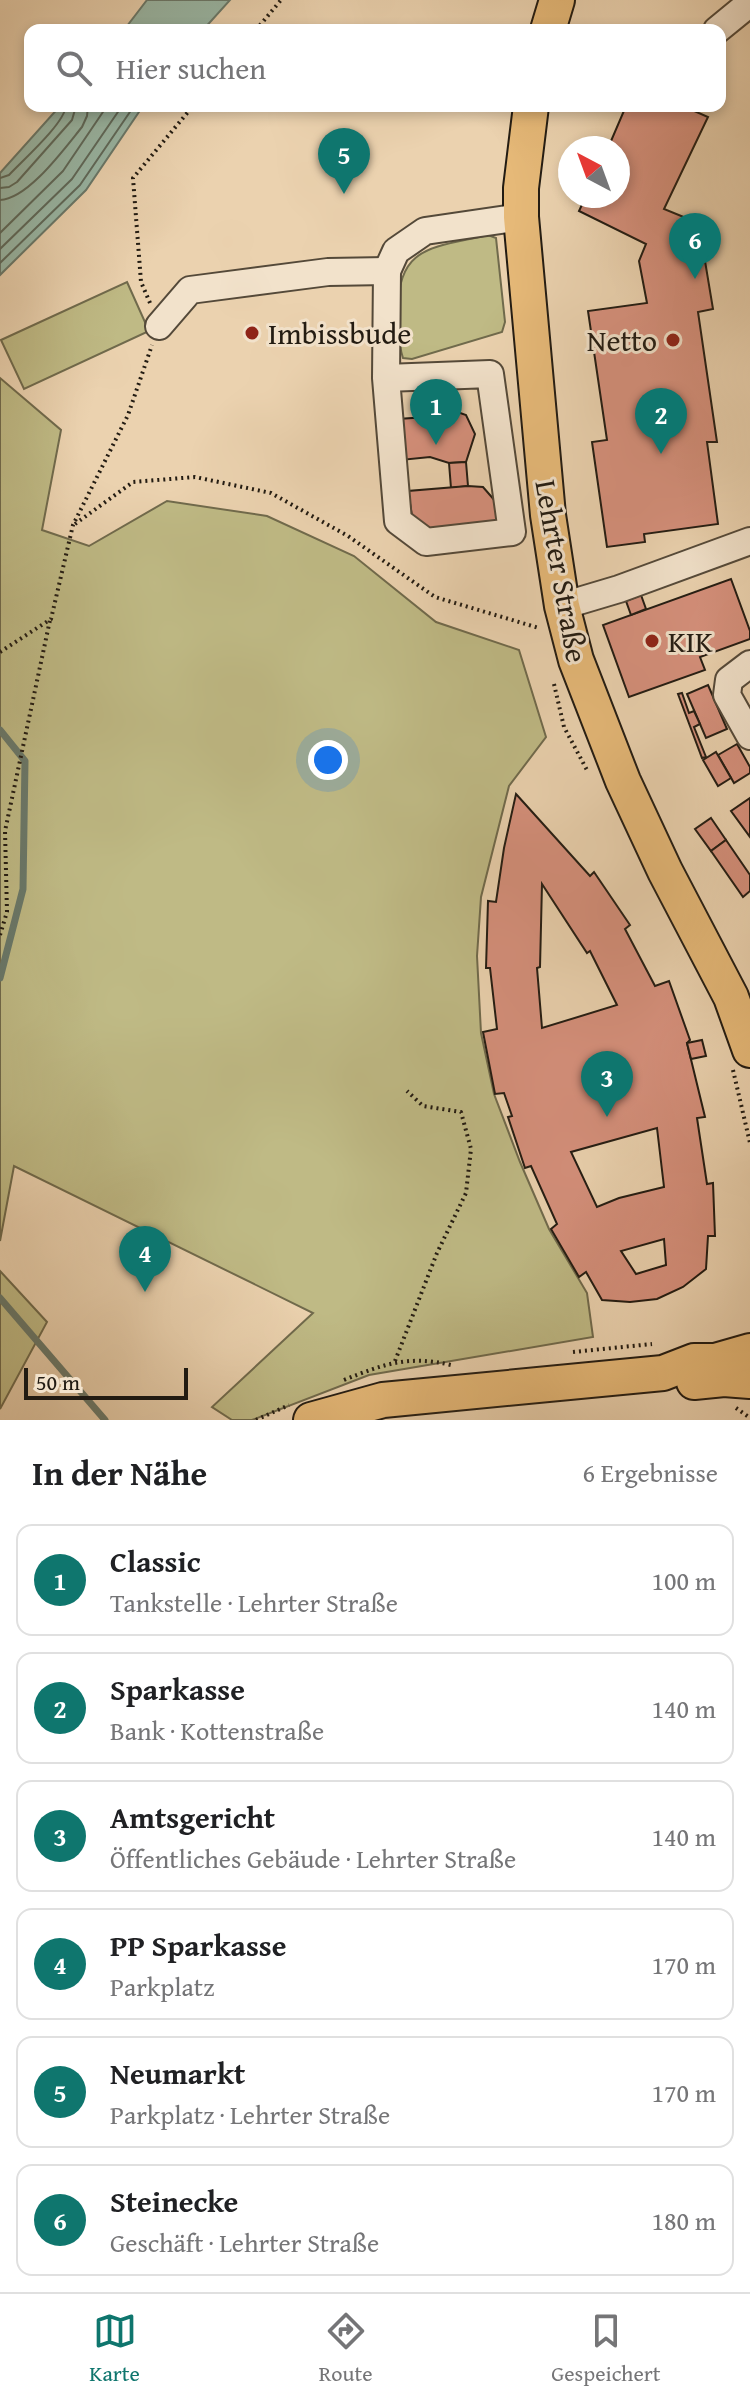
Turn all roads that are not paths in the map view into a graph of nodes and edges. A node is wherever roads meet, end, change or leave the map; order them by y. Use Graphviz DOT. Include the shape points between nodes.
graph roads {
  1 [pos="557,0"];
  2 [pos="750,3"];
  3 [pos="550,24"];
  4 [pos="724,24"];
  5 [pos="530,112"];
  6 [pos="521,217"];
  7 [pos="387,271"];
  8 [pos="159,326"];
  9 [pos="386,378"];
  10 [pos="750,541"];
  11 [pos="552,618"];
  12 [pos="750,664"];
  13 [pos="750,736"];
  14 [pos="750,1050"];
  15 [pos="750,1351"];
  16 [pos="663,1373"];
  17 [pos="750,1381"];
  18 [pos="311,1420"];
  1 -- 3 [label="main road"];
  2 -- 4 [label="street"];
  5 -- 6 [label="main road, Lehrter Straße"];
  6 -- 7 [label="street" via="425,231 396,251"];
  6 -- 11 [label="main road, Lehrter Straße"];
  7 -- 8 [label="street" via="328,272 190,290"];
  7 -- 9 [label="street"];
  9 -- 9 [label="street" via="490,374 512,532 426,542 398,521"];
  10 -- 11 [label="street"];
  11 -- 14 [label="main road, Lehrter Straße" via="577,663 665,871 731,997"];
  12 -- 13 [label="street" via="729,680 727,695"];
  15 -- 16 [label="main road" via="694,1361"];
  16 -- 17 [label="main road" via="695,1382"];
  16 -- 18 [label="main road" via="394,1399"];
}
